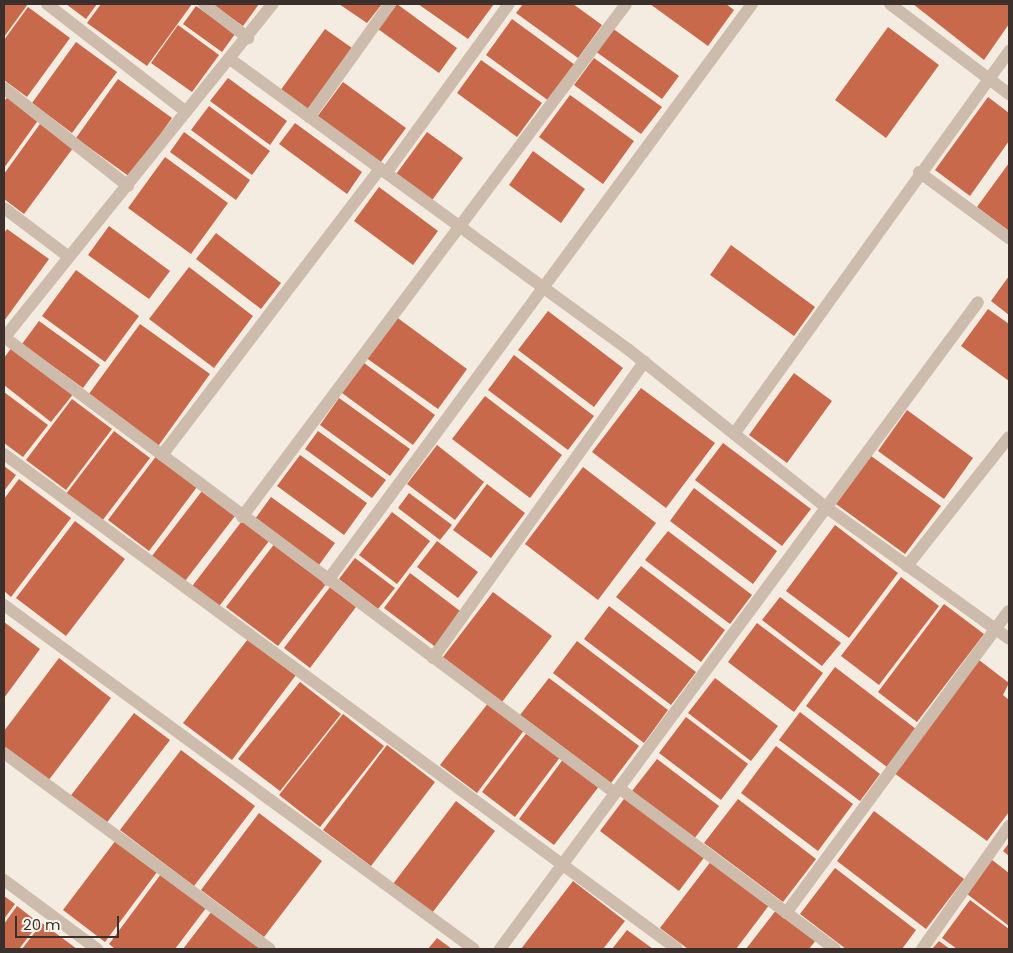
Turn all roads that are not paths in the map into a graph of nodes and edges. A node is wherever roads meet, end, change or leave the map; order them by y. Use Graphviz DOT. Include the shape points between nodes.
graph roads {
  1 [pos="47,4"];
  2 [pos="204,4"];
  3 [pos="273,4"];
  4 [pos="390,4"];
  5 [pos="510,4"];
  6 [pos="626,4"];
  7 [pos="752,4"];
  8 [pos="890,4"];
  9 [pos="248,38"];
  10 [pos="1009,50"];
  11 [pos="230,59"];
  12 [pos="989,78"];
  13 [pos="4,88"];
  14 [pos="1009,94"];
  15 [pos="186,112"];
  16 [pos="309,117"];
  17 [pos="383,171"];
  18 [pos="919,172"];
  19 [pos="128,186"];
  20 [pos="4,208"];
  21 [pos="458,225"];
  22 [pos="1009,238"];
  23 [pos="69,257"];
  24 [pos="540,286"];
  25 [pos="978,302"];
  26 [pos="4,337"];
  27 [pos="644,362"];
  28 [pos="734,434"];
  29 [pos="1009,438"];
  30 [pos="4,454"];
  31 [pos="162,455"];
  32 [pos="826,508"];
  33 [pos="242,517"];
  34 [pos="907,566"];
  35 [pos="328,580"];
  36 [pos="4,605"];
  37 [pos="1009,611"];
  38 [pos="996,629"];
  39 [pos="1009,638"];
  40 [pos="432,658"];
  41 [pos="4,753"];
  42 [pos="617,791"];
  43 [pos="1009,826"];
  44 [pos="563,864"];
  45 [pos="4,880"];
  46 [pos="786,913"];
  47 [pos="97,949"];
  48 [pos="270,949"];
  49 [pos="474,949"];
  50 [pos="500,949"];
  51 [pos="677,949"];
  52 [pos="835,949"];
  53 [pos="922,949"];
  1 -- 15 [label="street"];
  2 -- 9 [label="street"];
  3 -- 9 [label="street"];
  4 -- 16 [label="street"];
  5 -- 17 [label="street"];
  6 -- 21 [label="street"];
  7 -- 24 [label="street"];
  8 -- 12 [label="street"];
  9 -- 11 [label="street"];
  10 -- 12 [label="street"];
  11 -- 15 [label="street"];
  11 -- 16 [label="street"];
  12 -- 14 [label="street"];
  12 -- 18 [label="street"];
  13 -- 19 [label="street"];
  15 -- 19 [label="street"];
  16 -- 17 [label="street"];
  17 -- 21 [label="street"];
  17 -- 31 [label="street"];
  18 -- 22 [label="street"];
  18 -- 28 [label="street"];
  19 -- 23 [label="street"];
  20 -- 23 [label="street"];
  21 -- 24 [label="street"];
  21 -- 33 [label="street"];
  23 -- 26 [label="street"];
  24 -- 27 [label="street"];
  24 -- 35 [label="street"];
  25 -- 32 [label="street"];
  26 -- 31 [label="street"];
  27 -- 28 [label="street"];
  27 -- 40 [label="street"];
  28 -- 32 [label="street"];
  29 -- 34 [label="street"];
  30 -- 44 [label="street"];
  31 -- 33 [label="street"];
  32 -- 34 [label="street"];
  32 -- 42 [label="street"];
  33 -- 35 [label="street"];
  34 -- 38 [label="street"];
  35 -- 40 [label="street"];
  36 -- 49 [label="street"];
  37 -- 38 [label="street"];
  38 -- 39 [label="street"];
  38 -- 46 [label="street"];
  40 -- 42 [label="street"];
  41 -- 48 [label="street"];
  42 -- 44 [label="street"];
  42 -- 46 [label="street"];
  43 -- 53 [label="street"];
  44 -- 50 [label="street"];
  44 -- 51 [label="street"];
  45 -- 47 [label="street"];
  46 -- 52 [label="street"];
}
